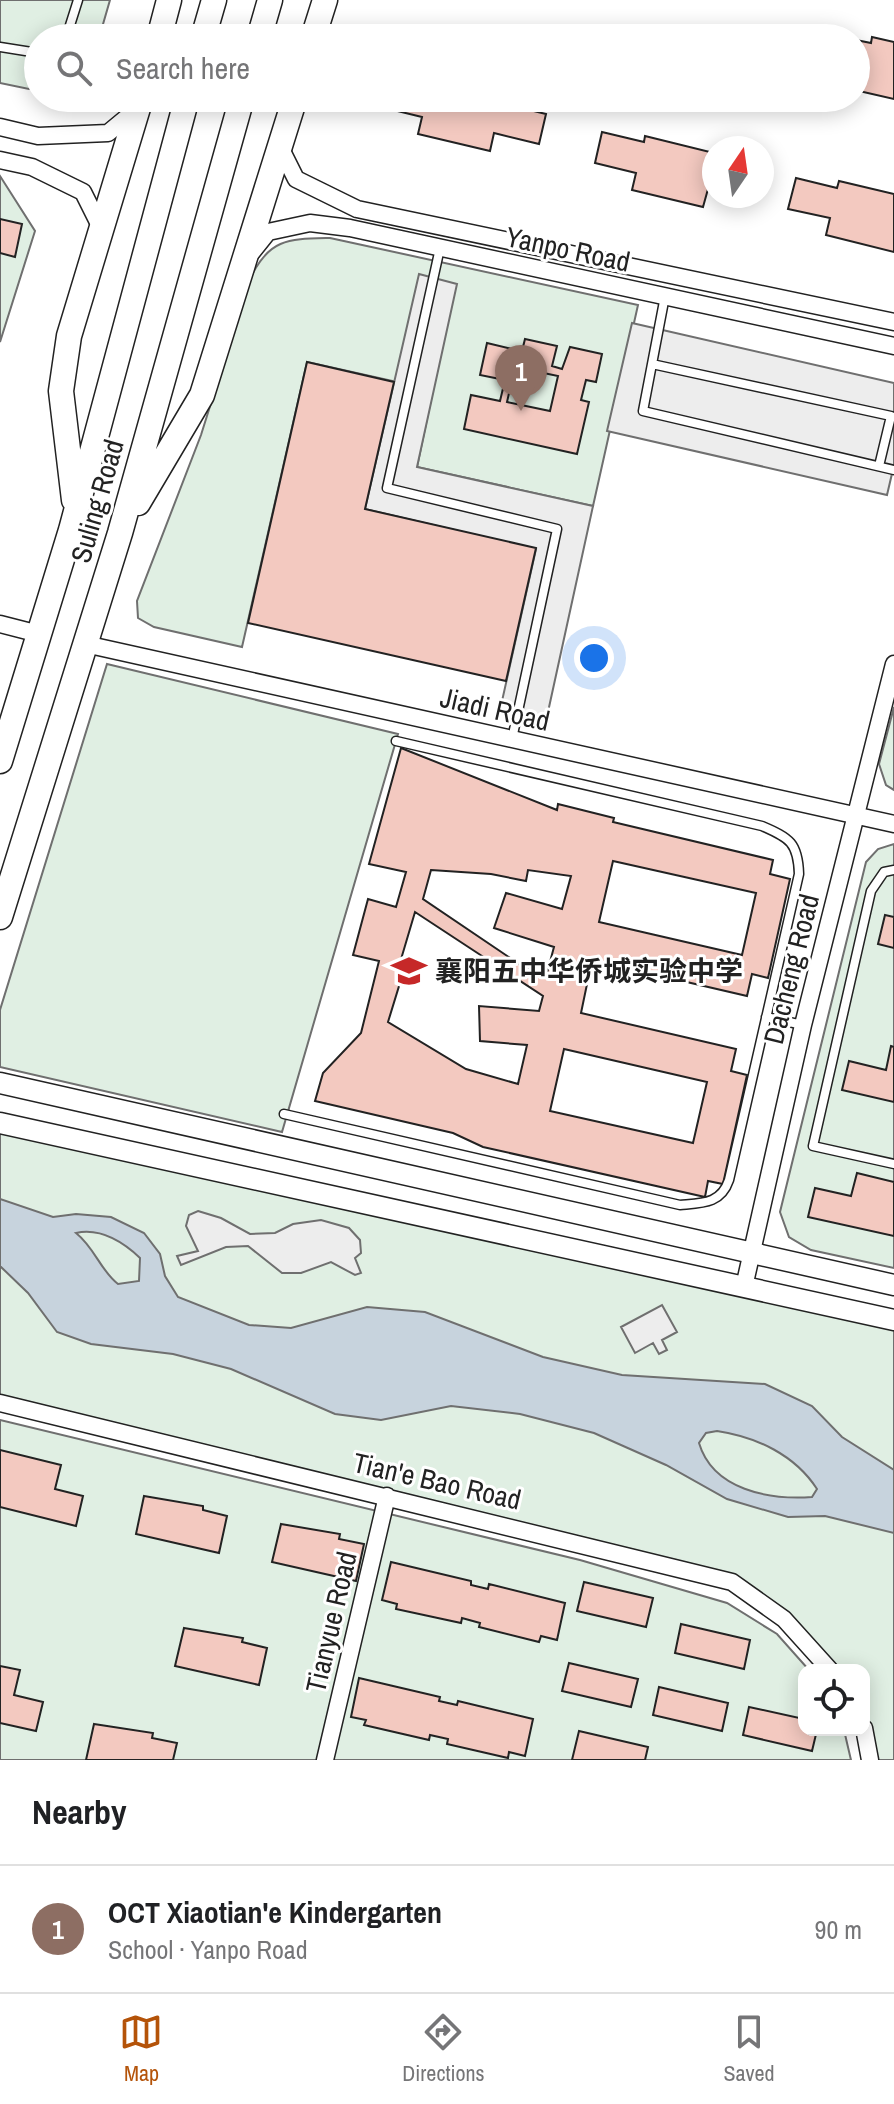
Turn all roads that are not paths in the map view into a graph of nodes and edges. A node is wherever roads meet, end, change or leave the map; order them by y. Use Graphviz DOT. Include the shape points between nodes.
graph roads {
  1 [pos="78,0"];
  2 [pos="169,0"];
  3 [pos="214,0"];
  4 [pos="270,0"];
  5 [pos="325,0"];
  6 [pos="70,24"];
  7 [pos="163,24"];
  8 [pos="207,24"];
  9 [pos="263,24"];
  10 [pos="317,24"];
  11 [pos="0,47"];
  12 [pos="24,51"];
  13 [pos="130,112"];
  14 [pos="137,112"];
  15 [pos="183,112"];
  16 [pos="238,112"];
  17 [pos="291,112"];
  18 [pos="0,127"];
  19 [pos="280,147"];
  20 [pos="0,160"];
  21 [pos="102,230"];
  22 [pos="440,248"];
  23 [pos="243,262"];
  24 [pos="665,296"];
  25 [pos="894,322"];
  26 [pos="894,346"];
  27 [pos="652,364"];
  28 [pos="879,466"];
  29 [pos="894,470"];
  30 [pos="71,530"];
  31 [pos="120,533"];
  32 [pos="0,624"];
  33 [pos="39,634"];
  34 [pos="85,644"];
  35 [pos="894,664"];
  36 [pos="512,739"];
  37 [pos="396,741"];
  38 [pos="0,761"];
  39 [pos="857,816"];
  40 [pos="894,824"];
  41 [pos="894,870"];
  42 [pos="0,917"];
  43 [pos="766,1017"];
  44 [pos="803,1025"];
  45 [pos="0,1083"];
  46 [pos="284,1114"];
  47 [pos="0,1123"];
  48 [pos="894,1164"];
  49 [pos="750,1252"];
  50 [pos="894,1285"];
  51 [pos="744,1287"];
  52 [pos="894,1320"];
  53 [pos="0,1403"];
  54 [pos="387,1496"];
  55 [pos="825,1664"];
  56 [pos="866,1736"];
  57 [pos="325,1760"];
  58 [pos="870,1760"];
  1 -- 6 [label="lane"];
  2 -- 7 [label="main road"];
  3 -- 8 [label="main road"];
  4 -- 9 [label="main road"];
  5 -- 10 [label="main road"];
  11 -- 12 [label="lane"];
  13 -- 18 [label="street" via="108,133 38,136"];
  14 -- 21 [label="main road"];
  15 -- 30 [label="main road, Suling Road"];
  16 -- 31 [label="main road, Suling Road"];
  17 -- 19 [label="main road"];
  19 -- 23 [label="main road"];
  19 -- 25 [label="street, Yanpo Road" via="296,179 357,209"];
  20 -- 21 [label="street" via="32,167 83,192"];
  21 -- 30 [label="main road" via="69,336 61,391 75,503"];
  22 -- 23 [label="street, Yanpo Road" via="310,223 268,232"];
  22 -- 24 [label="street, Yanpo Road"];
  22 -- 36 [label="lane" via="387,488 557,529"];
  23 -- 31 [label="main road" via="202,395"];
  24 -- 26 [label="street, Yanpo Road"];
  24 -- 27 [label="lane"];
  27 -- 28 [label="lane" via="643,411"];
  27 -- 28 [label="lane" via="891,416"];
  28 -- 29 [label="lane"];
  30 -- 33 [label="main road, Suling Road"];
  31 -- 34 [label="main road, Suling Road"];
  32 -- 33 [label="street"];
  33 -- 38 [label="main road, Suling Road"];
  34 -- 36 [label="street, Jiadi Road"];
  34 -- 42 [label="main road, Suling Road"];
  35 -- 39 [label="street, Dacheng Road"];
  36 -- 39 [label="street, Jiadi Road"];
  37 -- 43 [label="lane" via="783,835 798,851 799,874"];
  39 -- 40 [label="street, Jiadi Road"];
  39 -- 44 [label="street, Dacheng Road"];
  41 -- 48 [label="lane" via="884,872 871,891 813,1146"];
  43 -- 44 [label="lane"];
  43 -- 46 [label="lane" via="729,1180 725,1192 712,1202 680,1205"];
  44 -- 49 [label="street, Dacheng Road"];
  45 -- 49 [label="street"];
  47 -- 51 [label="street"];
  49 -- 50 [label="street"];
  49 -- 51 [label="street, Dacheng Road"];
  51 -- 52 [label="street"];
  53 -- 54 [label="street, Tian'e Bao Road"];
  54 -- 55 [label="street, Tian'e Bao Road" via="732,1582 784,1619"];
  54 -- 57 [label="street, Tianyue Road"];
  56 -- 58 [label="street"];
}
